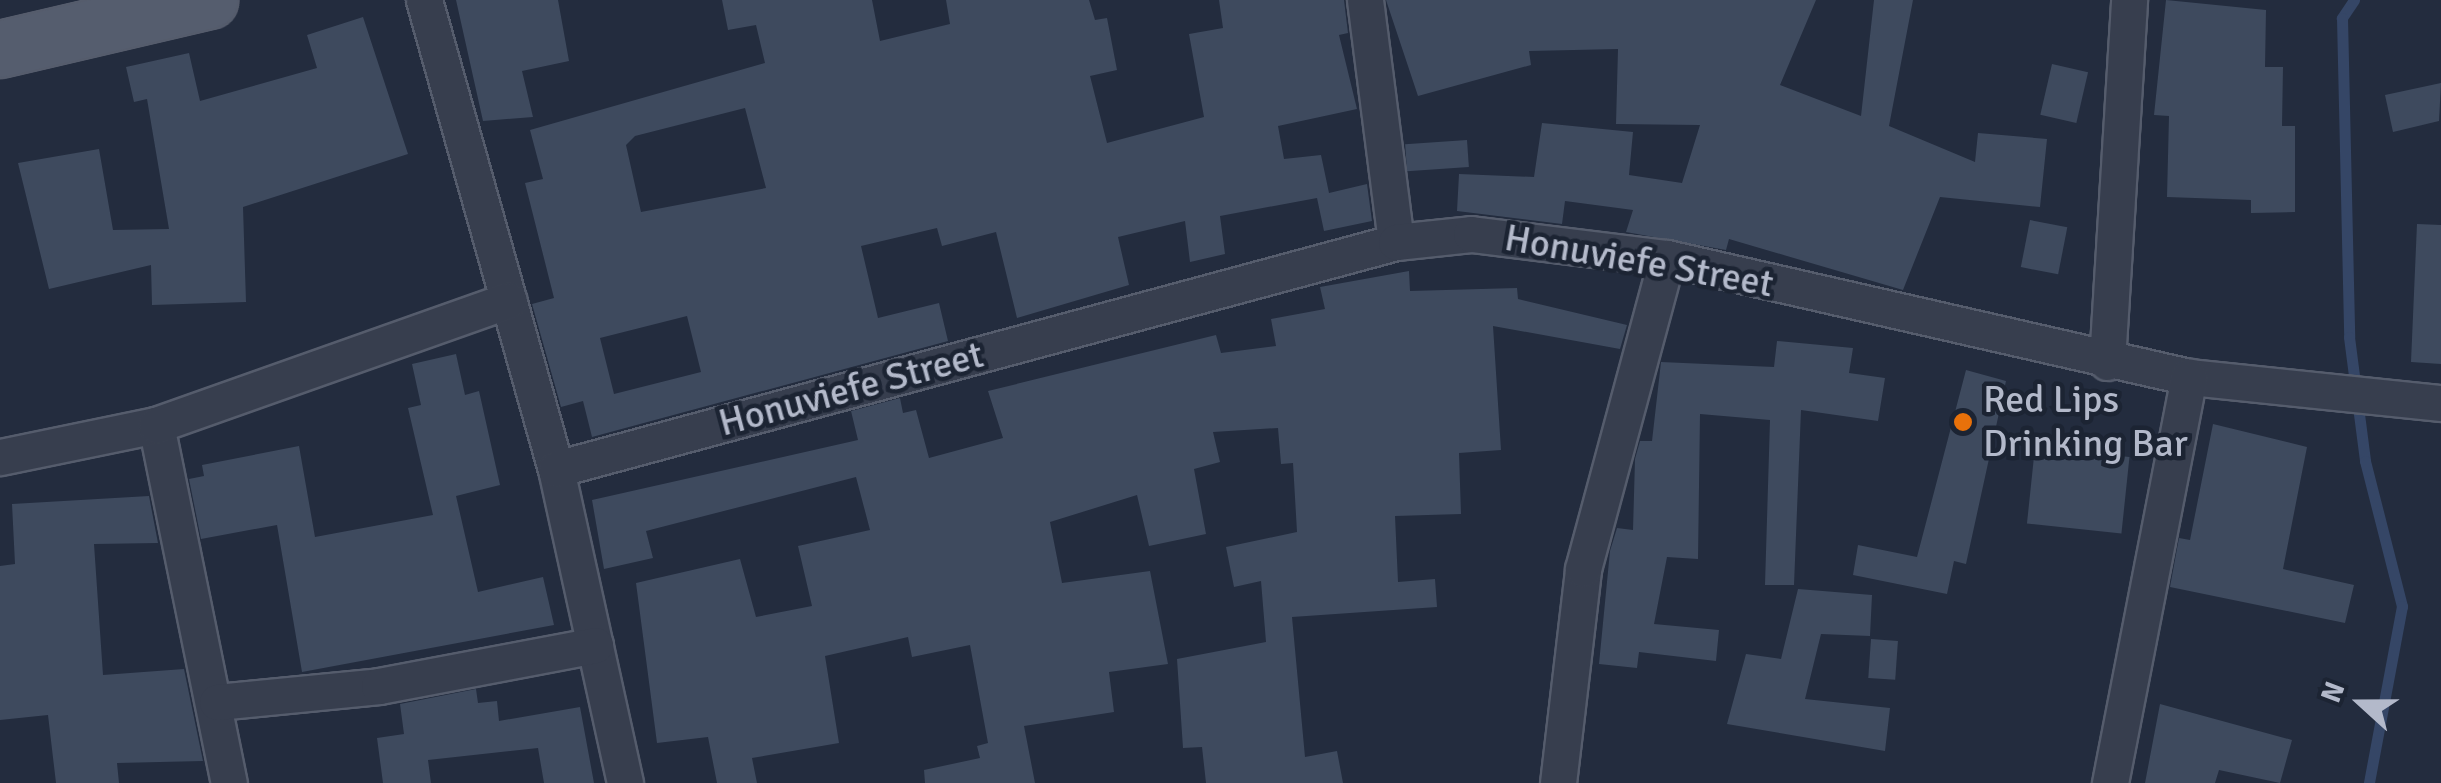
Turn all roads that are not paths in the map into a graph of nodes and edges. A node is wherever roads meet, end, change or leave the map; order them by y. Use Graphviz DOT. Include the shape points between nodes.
graph roads {
  1 [pos="209,0"];
  2 [pos="424,0"];
  3 [pos="1365,0"];
  4 [pos="2130,0"];
  5 [pos="0,48"];
  6 [pos="1396,242"];
  7 [pos="1666,258"];
  8 [pos="510,300"];
  9 [pos="2107,362"];
  10 [pos="2189,377"];
  11 [pos="2441,403"];
  12 [pos="156,426"];
  13 [pos="0,457"];
  14 [pos="556,468"];
  15 [pos="595,645"];
  16 [pos="216,702"];
  17 [pos="228,783"];
  18 [pos="625,783"];
  19 [pos="1558,783"];
  20 [pos="2110,783"];
  1 -- 5 [label="main road"];
  2 -- 8 [label="street"];
  3 -- 6 [label="street"];
  4 -- 9 [label="street"];
  6 -- 7 [label="street, Honuviefe Street" via="1471,234"];
  6 -- 14 [label="street, Honuviefe Street"];
  7 -- 9 [label="street, Honuviefe Street"];
  7 -- 19 [label="street" via="1583,569"];
  8 -- 12 [label="street"];
  8 -- 14 [label="street"];
  9 -- 10 [label="street, Honuviefe Street"];
  10 -- 11 [label="street, Honuviefe Street"];
  10 -- 20 [label="street"];
  12 -- 13 [label="street"];
  12 -- 16 [label="street"];
  14 -- 15 [label="street"];
  15 -- 16 [label="street" via="379,686"];
  15 -- 18 [label="street"];
  16 -- 17 [label="street"];
}
